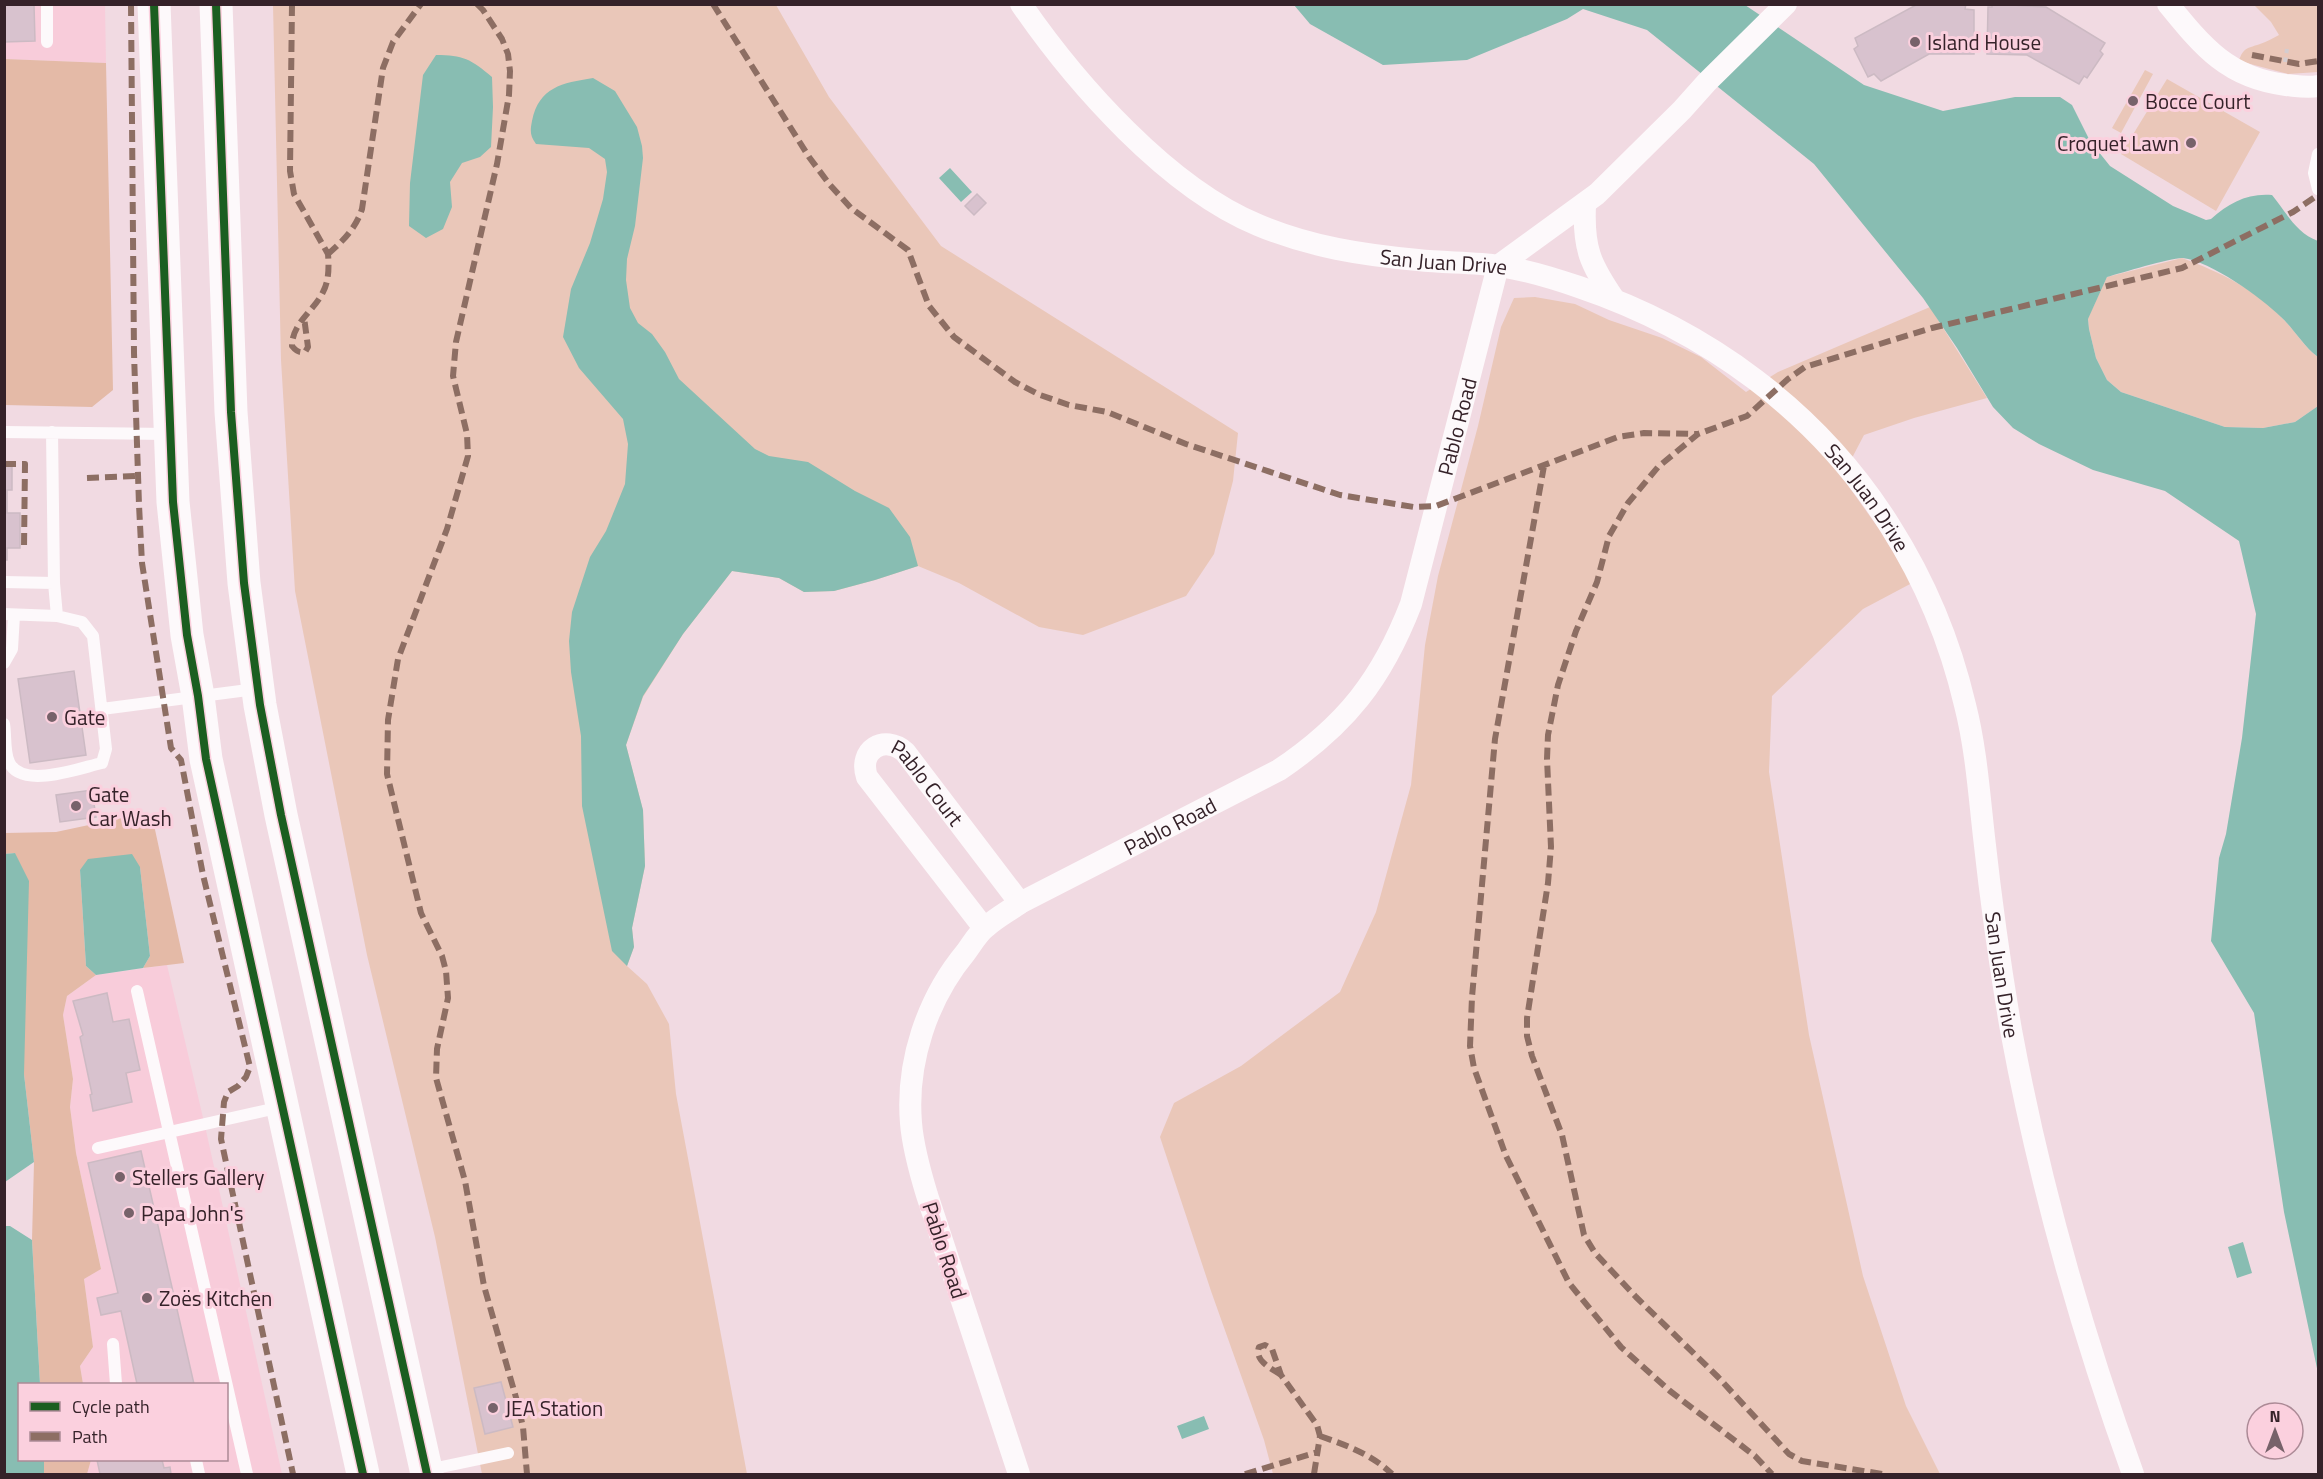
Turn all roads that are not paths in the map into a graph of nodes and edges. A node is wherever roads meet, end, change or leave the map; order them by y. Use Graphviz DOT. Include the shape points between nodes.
graph roads {
  1 [pos="47,4"];
  2 [pos="154,4"];
  3 [pos="1021,4"];
  4 [pos="2168,4"];
  5 [pos="216,6"];
  6 [pos="1779,11"];
  7 [pos="48,42"];
  8 [pos="2319,86"];
  9 [pos="2319,154"];
  10 [pos="2319,189"];
  11 [pos="1585,205"];
  12 [pos="1498,266"];
  13 [pos="1614,299"];
  14 [pos="4,432"];
  15 [pos="52,432"];
  16 [pos="170,434"];
  17 [pos="4,582"];
  18 [pos="54,583"];
  19 [pos="9,615"];
  20 [pos="57,616"];
  21 [pos="4,663"];
  22 [pos="258,688"];
  23 [pos="198,696"];
  24 [pos="102,709"];
  25 [pos="4,724"];
  26 [pos="1020,903"];
  27 [pos="984,928"];
  28 [pos="137,991"];
  29 [pos="283,1106"];
  30 [pos="169,1132"];
  31 [pos="98,1148"];
  32 [pos="113,1344"];
  33 [pos="116,1383"];
  34 [pos="225,1383"];
  35 [pos="228,1396"];
  36 [pos="232,1436"];
  37 [pos="508,1453"];
  38 [pos="427,1473"];
  39 [pos="247,1474"];
  40 [pos="363,1474"];
  41 [pos="1019,1474"];
  42 [pos="2133,1474"];
  1 -- 7 [label="lane"];
  2 -- 16 [label="main road"];
  3 -- 12 [label="street, San Juan Drive" via="1067,66 1113,117 1173,172 1228,211 1308,243 1344,251"];
  4 -- 8 [label="street" via="2199,43 2233,69 2277,84"];
  5 -- 22 [label="main road" via="231,412 244,583"];
  6 -- 11 [label="street"];
  9 -- 10 [label="lane" via="2314,173"];
  11 -- 12 [label="street"];
  11 -- 13 [label="street" via="1589,255"];
  12 -- 13 [label="street, San Juan Drive" via="1538,273"];
  12 -- 26 [label="street, Pablo Road" via="1411,604 1379,673 1356,704 1325,737 1279,770"];
  13 -- 42 [label="street, San Juan Drive" via="1714,350 1794,410 1861,484 1913,565 1936,614 1966,708 1994,928 2041,1169 2072,1287"];
  14 -- 15 [label="lane"];
  15 -- 16 [label="lane"];
  15 -- 18 [label="lane"];
  16 -- 23 [label="main road" via="187,635"];
  17 -- 18 [label="lane"];
  18 -- 20 [label="lane"];
  19 -- 20 [label="lane"];
  19 -- 21 [label="lane" via="12,648"];
  20 -- 24 [label="lane" via="82,622 93,636"];
  22 -- 23 [label="lane"];
  22 -- 38 [label="main road" via="281,815"];
  23 -- 24 [label="lane"];
  23 -- 29 [label="main road" via="206,759"];
  24 -- 25 [label="lane" via="106,749 102,763 34,778 19,774 9,762"];
  26 -- 27 [label="street, Pablo Road"];
  26 -- 27 [label="street, Pablo Court" via="905,752 893,744 873,749 865,761 867,777"];
  27 -- 41 [label="street, Pablo Road" via="940,988 928,1015 912,1072 911,1125 927,1196"];
  28 -- 30 [label="lane"];
  29 -- 30 [label="lane"];
  29 -- 40 [label="main road"];
  30 -- 31 [label="lane"];
  30 -- 34 [label="lane"];
  32 -- 33 [label="lane"];
  35 -- 36 [label="lane"];
  36 -- 39 [label="lane"];
  37 -- 38 [label="lane"];
}
